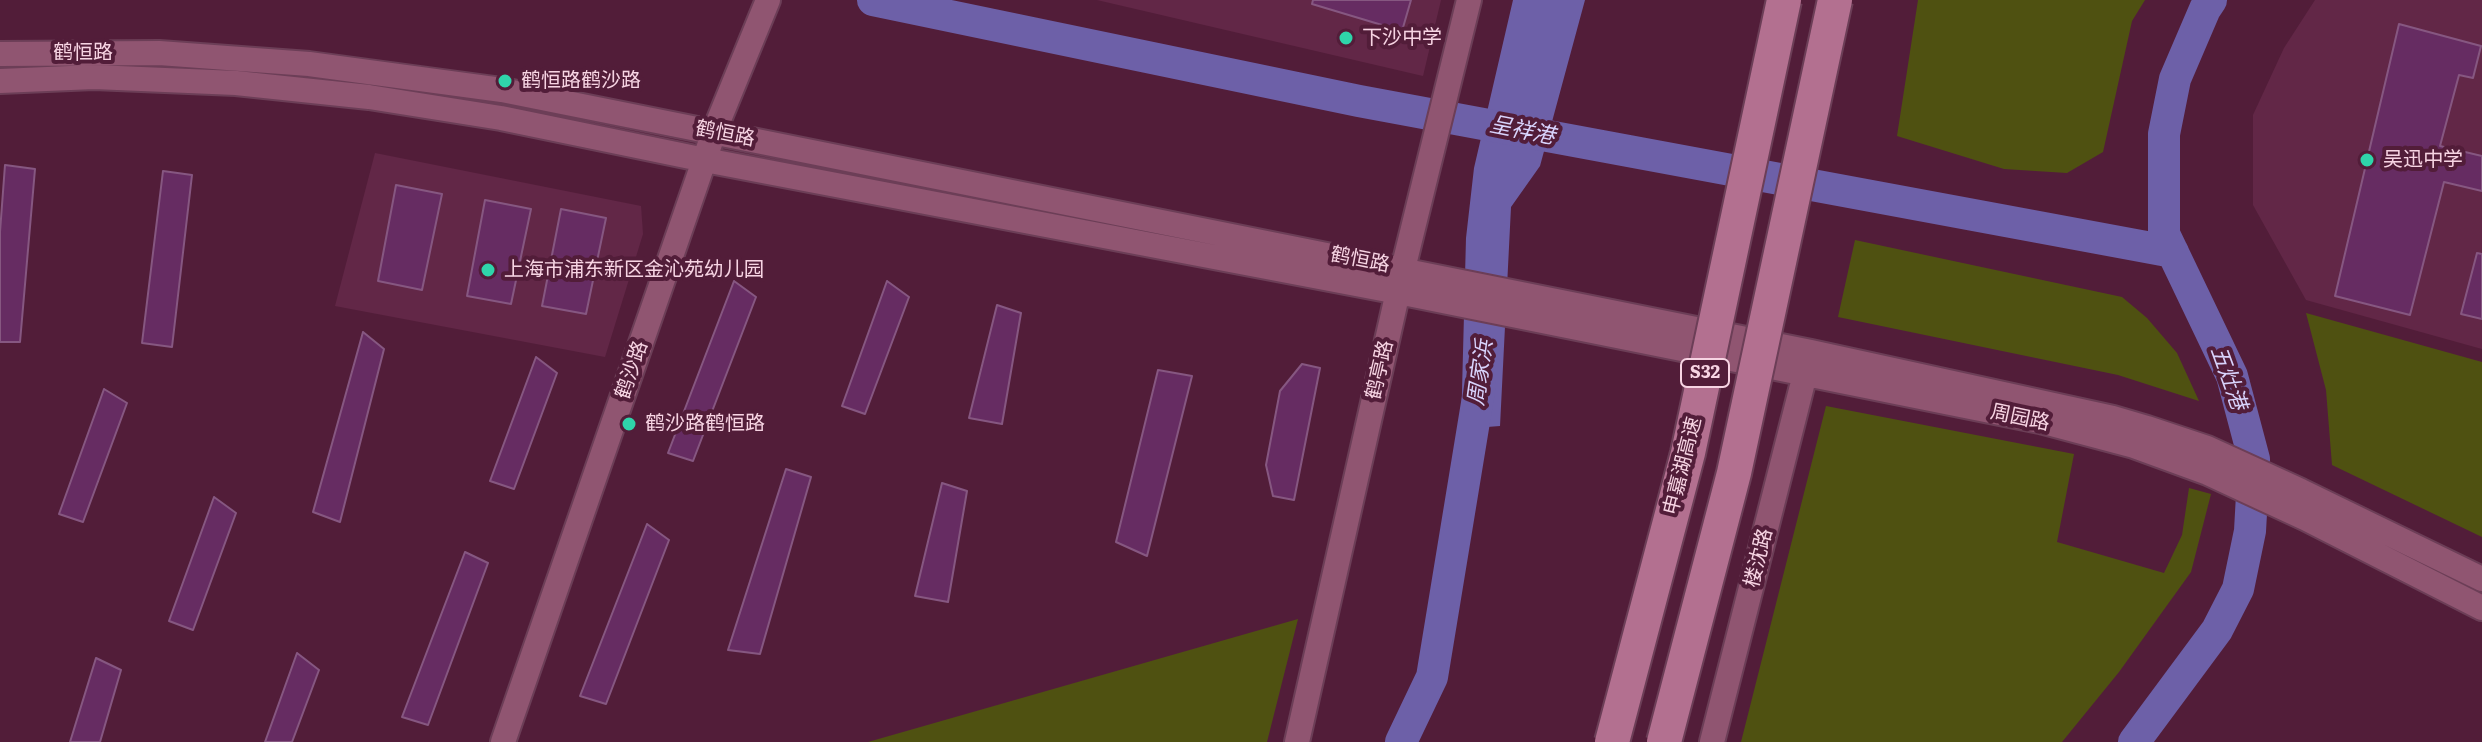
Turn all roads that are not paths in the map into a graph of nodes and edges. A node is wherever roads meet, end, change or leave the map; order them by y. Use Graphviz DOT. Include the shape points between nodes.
graph roads {
  1 [pos="768,0"];
  2 [pos="1469,0"];
  3 [pos="1784,0"];
  4 [pos="1835,0"];
  5 [pos="0,54"];
  6 [pos="0,81"];
  7 [pos="714,132"];
  8 [pos="705,160"];
  9 [pos="1400,280"];
  10 [pos="1530,307"];
  11 [pos="1805,374"];
  12 [pos="2482,579"];
  13 [pos="2482,608"];
  14 [pos="503,742"];
  15 [pos="1297,742"];
  16 [pos="1612,742"];
  17 [pos="1664,742"];
  18 [pos="1712,742"];
  1 -- 7 [label="street, 鹤沙路"];
  2 -- 9 [label="street, 鹤亭路"];
  3 -- 16 [label="highway, 申嘉湖高速 / S32, bridge" via="1688,453"];
  4 -- 17 [label="highway, S32, bridge" via="1734,473"];
  5 -- 7 [label="street, 鹤恒路" via="159,53 309,64 502,90"];
  6 -- 8 [label="street, 鹤恒路" via="94,77 236,83 369,97"];
  7 -- 8 [label="street, 鹤沙路"];
  7 -- 9 [label="street, 鹤恒路"];
  8 -- 9 [label="street, 鹤恒路"];
  8 -- 14 [label="street, 鹤沙路"];
  9 -- 10 [label="street, 鹤恒路"];
  9 -- 15 [label="street, 鹤亭路"];
  10 -- 11 [label="street, 周园路"];
  10 -- 12 [label="street, 周园路" via="1811,352 2113,418 2207,448"];
  11 -- 13 [label="street, 周园路" via="2040,421 2134,446 2305,518"];
  11 -- 18 [label="street, 楼沈路"];
}
